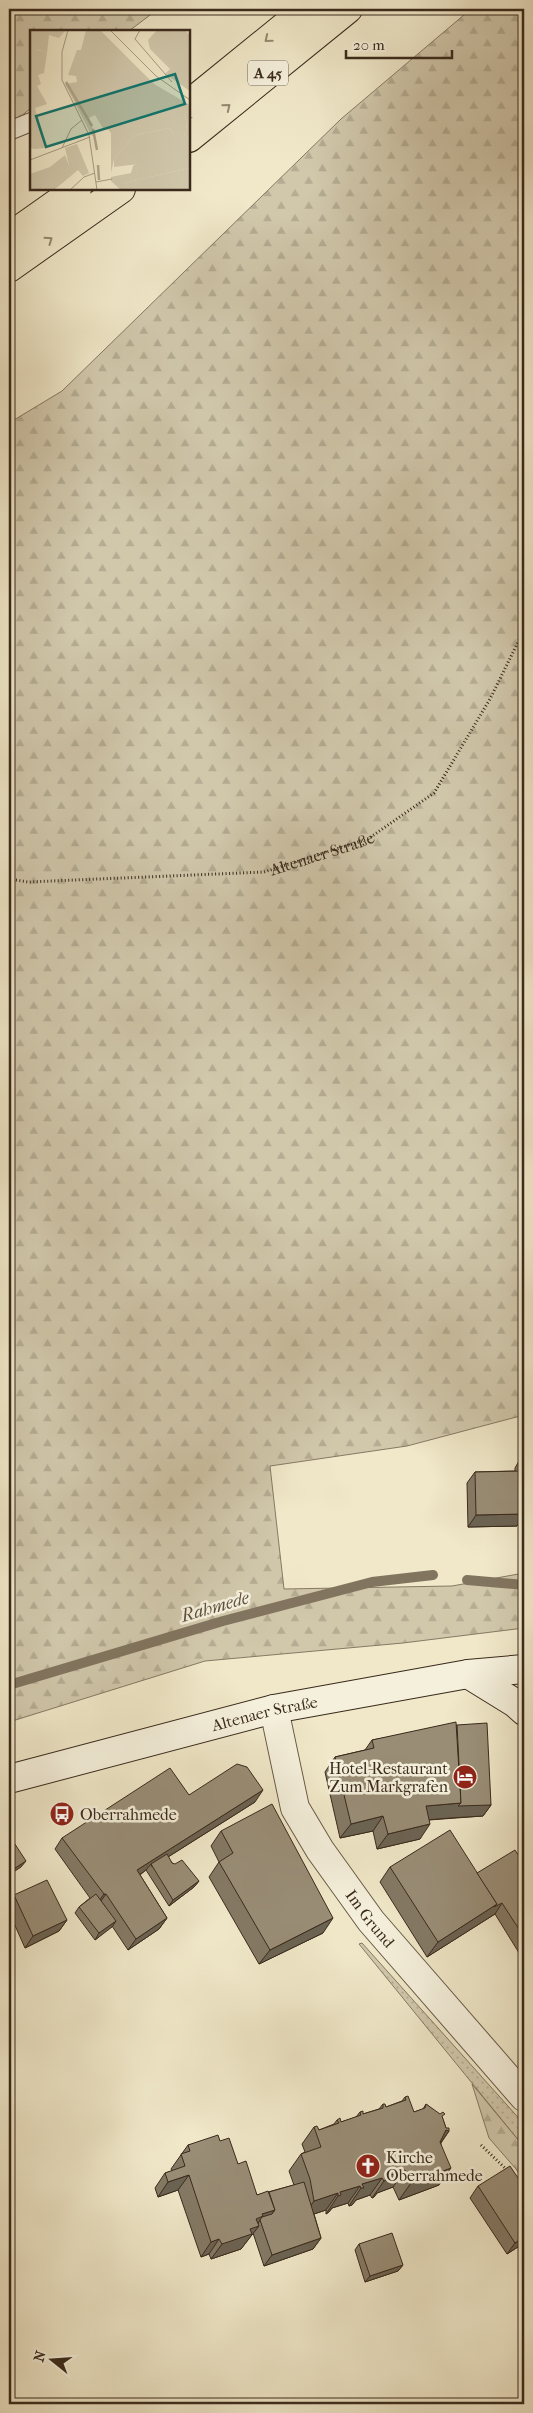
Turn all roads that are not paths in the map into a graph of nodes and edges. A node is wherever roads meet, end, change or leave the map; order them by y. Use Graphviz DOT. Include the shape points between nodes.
graph roads {
  1 [pos="306,9"];
  2 [pos="348,9"];
  3 [pos="190,103"];
  4 [pos="30,122"];
  5 [pos="9,131"];
  6 [pos="190,137"];
  7 [pos="76,190"];
  8 [pos="120,190"];
  9 [pos="9,236"];
  10 [pos="9,268"];
  11 [pos="524,1669"];
  12 [pos="468,1674"];
  13 [pos="274,1709"];
  14 [pos="524,1711"];
  15 [pos="9,1779"];
  16 [pos="524,2097"];
  1 -- 3 [label="highway, A 45, one-way"];
  6 -- 2 [label="highway, A 45, one-way"];
  4 -- 5 [label="lane"];
  7 -- 9 [label="highway"];
  10 -- 8 [label="highway, one-way"];
  11 -- 12 [label="main road, Altenaer Straße"];
  12 -- 13 [label="main road, Altenaer Straße"];
  12 -- 14 [label="main road"];
  13 -- 15 [label="main road, Altenaer Straße"];
  13 -- 16 [label="main road, Im Grund" via="295,1808 320,1850 370,1921"];
}
